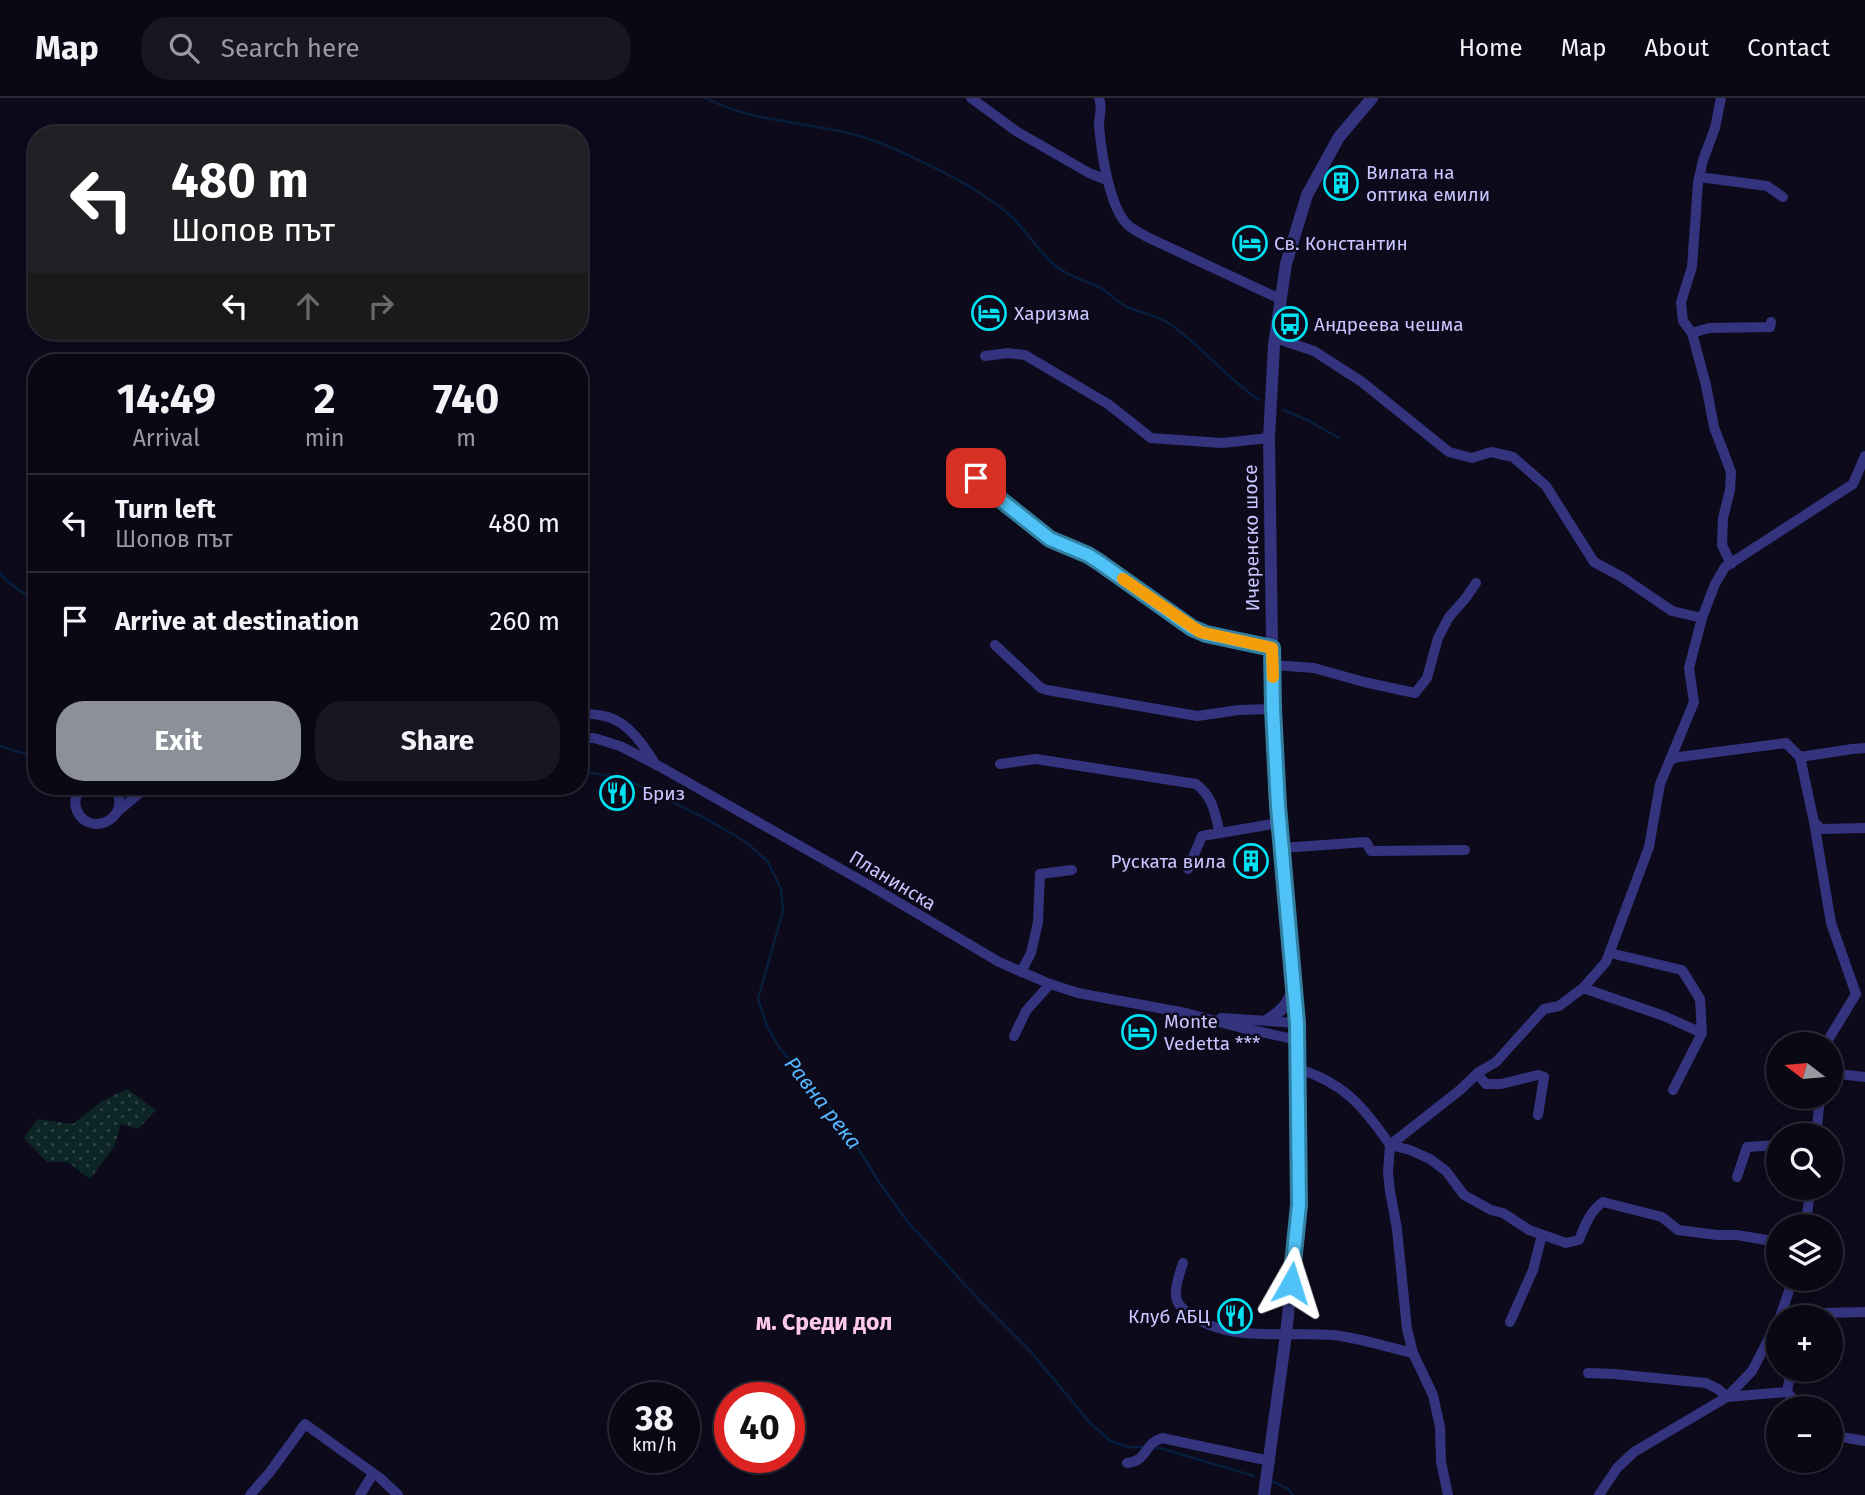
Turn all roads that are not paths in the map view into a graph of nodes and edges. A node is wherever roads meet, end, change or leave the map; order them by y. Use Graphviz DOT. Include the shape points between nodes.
graph roads {
  1 [pos="971,98"];
  2 [pos="1099,98"];
  3 [pos="1721,98"];
  4 [pos="1370,99"];
  5 [pos="1699,177"];
  6 [pos="1107,180"];
  7 [pos="1783,197"];
  8 [pos="1280,299"];
  9 [pos="1771,322"];
  10 [pos="1692,333"];
  11 [pos="1275,338"];
  12 [pos="985,356"];
  13 [pos="1269,438"];
  14 [pos="1865,456"];
  15 [pos="976,478"];
  16 [pos="1853,484"];
  17 [pos="1865,486"];
  18 [pos="1731,564"];
  19 [pos="1476,583"];
  20 [pos="1702,618"];
  21 [pos="995,645"];
  22 [pos="1272,648"];
  23 [pos="1273,665"];
  24 [pos="1273,709"];
  25 [pos="588,714"];
  26 [pos="588,738"];
  27 [pos="1865,748"];
  28 [pos="1800,757"];
  29 [pos="1670,760"];
  30 [pos="1000,764"];
  31 [pos="657,765"];
  32 [pos="76,795"];
  33 [pos="118,795"];
  34 [pos="137,795"];
  35 [pos="117,811"];
  36 [pos="1814,822"];
  37 [pos="1279,823"];
  38 [pos="1865,828"];
  39 [pos="1220,833"];
  40 [pos="1282,848"];
  41 [pos="1465,850"];
  42 [pos="1188,869"];
  43 [pos="1072,870"];
  44 [pos="1610,953"];
  45 [pos="1021,972"];
  46 [pos="1050,984"];
  47 [pos="1294,986"];
  48 [pos="1583,988"];
  49 [pos="1204,1017"];
  50 [pos="1268,1020"];
  51 [pos="1297,1023"];
  52 [pos="1833,1032"];
  53 [pos="1702,1033"];
  54 [pos="1014,1036"];
  55 [pos="1298,1040"];
  56 [pos="1298,1069"];
  57 [pos="1477,1074"];
  58 [pos="1843,1074"];
  59 [pos="1865,1077"];
  60 [pos="1673,1090"];
  61 [pos="1538,1115"];
  62 [pos="1390,1145"];
  63 [pos="1766,1146"];
  64 [pos="1737,1177"];
  65 [pos="1542,1235"];
  66 [pos="1766,1240"];
  67 [pos="1183,1263"];
  68 [pos="1865,1312"];
  69 [pos="1843,1313"];
  70 [pos="1510,1322"];
  71 [pos="1286,1335"];
  72 [pos="1766,1348"];
  73 [pos="1413,1353"];
  74 [pos="1588,1373"];
  75 [pos="1789,1382"];
  76 [pos="1787,1392"];
  77 [pos="1727,1396"];
  78 [pos="1790,1396"];
  79 [pos="1843,1437"];
  80 [pos="1865,1441"];
  81 [pos="1270,1461"];
  82 [pos="1127,1463"];
  83 [pos="373,1474"];
  84 [pos="250,1495"];
  85 [pos="360,1495"];
  86 [pos="398,1495"];
  87 [pos="1264,1495"];
  88 [pos="1448,1495"];
  89 [pos="1599,1495"];
  1 -- 6 [label="street" via="1016,131"];
  2 -- 6 [label="street"];
  3 -- 5 [label="street"];
  4 -- 8 [label="street, Ичеренско шосе" via="1339,137 1307,195"];
  5 -- 7 [label="street" via="1767,186"];
  5 -- 10 [label="street" via="1692,267 1681,302 1683,321"];
  6 -- 8 [label="street" via="1128,225"];
  8 -- 11 [label="street, Ичеренско шосе"];
  9 -- 10 [label="street" via="1770,327 1709,328"];
  10 -- 18 [label="street" via="1714,427 1731,472 1722,545"];
  11 -- 13 [label="street, Ичеренско шосе"];
  11 -- 20 [label="street" via="1314,351 1362,382 1449,452 1472,458 1491,452 1513,457 1546,486 1594,562 1672,611"];
  12 -- 13 [label="street" via="1025,355 1108,404 1151,438 1223,443"];
  13 -- 22 [label="street, Ичеренско шосе"];
  14 -- 16 [label="street"];
  15 -- 22 [label="street" via="1050,539 1088,555 1192,628"];
  16 -- 17 [label="street"];
  16 -- 18 [label="street"];
  18 -- 20 [label="street" via="1715,584"];
  19 -- 23 [label="street" via="1449,617 1427,678 1415,693 1314,668"];
  20 -- 29 [label="street" via="1689,668 1694,702"];
  21 -- 24 [label="street" via="1047,690 1197,716"];
  22 -- 23 [label="street, Ичеренско шосе"];
  23 -- 24 [label="street, Ичеренско шосе"];
  24 -- 37 [label="street, Ичеренско шосе"];
  25 -- 31 [label="street" via="610,717 624,725"];
  26 -- 31 [label="street, Планинска" via="613,744"];
  27 -- 28 [label="street"];
  28 -- 29 [label="street" via="1786,743"];
  28 -- 36 [label="street"];
  29 -- 44 [label="street" via="1660,784 1649,847"];
  30 -- 39 [label="street" via="1036,759 1196,784 1212,804"];
  31 -- 45 [label="street, Планинска"];
  32 -- 35 [label="street" via="76,808 90,823 104,823"];
  33 -- 35 [label="street"];
  34 -- 35 [label="street"];
  36 -- 38 [label="street" via="1821,829"];
  36 -- 52 [label="street" via="1831,923 1856,994"];
  37 -- 39 [label="street"];
  37 -- 40 [label="street, Ичеренско шосе"];
  39 -- 42 [label="street" via="1202,836"];
  40 -- 41 [label="street" via="1366,842 1371,851"];
  40 -- 47 [label="street, Ичеренско шосе"];
  43 -- 45 [label="street" via="1040,874 1038,922"];
  44 -- 48 [label="street"];
  44 -- 53 [label="street" via="1682,970 1700,999"];
  45 -- 46 [label="street, Планинска"];
  46 -- 49 [label="street, Планинска"];
  46 -- 54 [label="street" via="1026,1011"];
  47 -- 50 [label="street" via="1282,1011"];
  47 -- 51 [label="street, Ичеренско шосе"];
  48 -- 53 [label="street"];
  48 -- 57 [label="street" via="1559,1006 1544,1009 1496,1062"];
  49 -- 50 [label="street"];
  49 -- 55 [label="street"];
  50 -- 51 [label="street"];
  51 -- 55 [label="street, Ичеренско шосе"];
  53 -- 60 [label="street"];
  55 -- 56 [label="street, Ичеренско шосе"];
  56 -- 62 [label="street" via="1318,1074 1361,1105"];
  56 -- 71 [label="street, Ичеренско шосе" via="1299,1205"];
  57 -- 61 [label="street" via="1486,1084 1544,1077"];
  57 -- 62 [label="street"];
  58 -- 59 [label="street"];
  62 -- 65 [label="street" via="1430,1159 1464,1195"];
  62 -- 73 [label="street" via="1388,1173"];
  63 -- 64 [label="street" via="1747,1147"];
  65 -- 66 [label="street" via="1566,1243 1579,1240 1589,1216 1603,1202 1662,1217 1678,1230"];
  65 -- 70 [label="street" via="1533,1270"];
  67 -- 71 [label="street" via="1176,1295 1179,1306 1191,1316 1223,1329"];
  68 -- 69 [label="street"];
  71 -- 73 [label="street" via="1332,1335"];
  71 -- 81 [label="street, Ичеренско шосе"];
  72 -- 77 [label="street" via="1752,1371"];
  73 -- 88 [label="street" via="1433,1395"];
  74 -- 77 [label="street" via="1706,1383"];
  75 -- 76 [label="street"];
  76 -- 77 [label="street"];
  76 -- 78 [label="street"];
  77 -- 89 [label="street" via="1634,1451 1616,1468"];
  79 -- 80 [label="street"];
  81 -- 82 [label="street" via="1162,1438 1150,1444 1137,1462"];
  81 -- 87 [label="street, Ичеренско шосе"];
  83 -- 84 [label="street" via="305,1424"];
  83 -- 85 [label="street"];
  83 -- 86 [label="street"];
}
